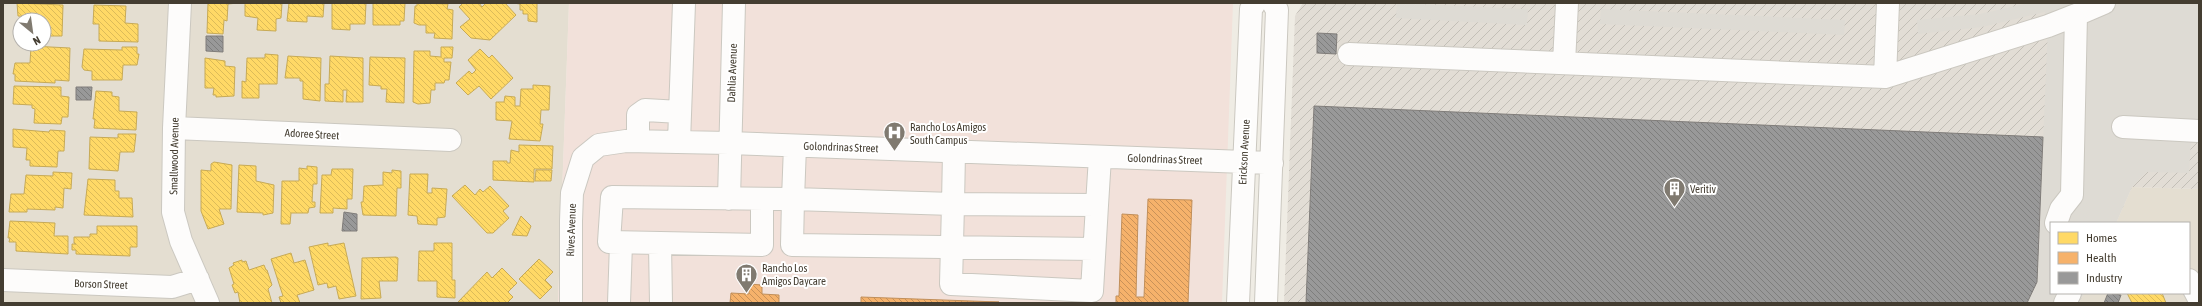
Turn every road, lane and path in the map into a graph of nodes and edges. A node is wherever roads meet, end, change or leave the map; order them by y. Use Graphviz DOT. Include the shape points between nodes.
graph roads {
  1 [pos="180,3"];
  2 [pos="684,3"];
  3 [pos="734,3"];
  4 [pos="1255,3"];
  5 [pos="1273,3"];
  6 [pos="1567,3"];
  7 [pos="1888,3"];
  8 [pos="2104,3"];
  9 [pos="2076,15"];
  10 [pos="1349,54"];
  11 [pos="1564,63"];
  12 [pos="1884,77"];
  13 [pos="680,102"];
  14 [pos="2123,127"];
  15 [pos="174,128"];
  16 [pos="2199,131"];
  17 [pos="450,140"];
  18 [pos="638,141"];
  19 [pos="679,142"];
  20 [pos="730,143"];
  21 [pos="795,146"];
  22 [pos="954,152"];
  23 [pos="1100,157"];
  24 [pos="583,158"];
  25 [pos="1244,162"];
  26 [pos="1272,163"];
  27 [pos="729,199"];
  28 [pos="762,199"];
  29 [pos="793,199"];
  30 [pos="953,204"];
  31 [pos="1097,205"];
  32 [pos="2056,222"];
  33 [pos="622,242"];
  34 [pos="660,244"];
  35 [pos="762,245"];
  36 [pos="792,245"];
  37 [pos="952,248"];
  38 [pos="1094,249"];
  39 [pos="198,279"];
  40 [pos="3,280"];
  41 [pos="2190,282"];
  42 [pos="2070,294"];
  43 [pos="2199,299"];
  44 [pos="208,303"];
  45 [pos="571,303"];
  46 [pos="619,303"];
  47 [pos="661,303"];
  48 [pos="1238,303"];
  49 [pos="1266,303"];
  50 [pos="2065,303"];
  1 -- 15 [label="street, Smallwood Avenue"];
  2 -- 13 [label="street"];
  3 -- 20 [label="street, Dahlia Avenue"];
  4 -- 25 [label="street, Erickson Avenue" via="1251,9"];
  5 -- 26 [label="street" via="1277,10"];
  6 -- 11 [label="street"];
  7 -- 12 [label="street"];
  8 -- 9 [label="street"];
  9 -- 12 [label="street"];
  9 -- 32 [label="street" via="2072,195 2061,208"];
  10 -- 11 [label="street"];
  11 -- 12 [label="street"];
  13 -- 18 [label="street" via="645,110 638,115"];
  13 -- 19 [label="street"];
  14 -- 16 [label="street"];
  15 -- 17 [label="street, Adoree Street"];
  15 -- 39 [label="street, Smallwood Avenue" via="173,212 181,241"];
  18 -- 19 [label="street, Golondrinas Street"];
  18 -- 24 [label="street, Golondrinas Street" via="599,146"];
  19 -- 20 [label="street, Golondrinas Street"];
  20 -- 21 [label="street, Golondrinas Street"];
  20 -- 27 [label="street, Dahlia Avenue"];
  21 -- 22 [label="street, Golondrinas Street"];
  21 -- 29 [label="street"];
  22 -- 23 [label="street, Golondrinas Street"];
  22 -- 30 [label="street"];
  23 -- 25 [label="street, Golondrinas Street"];
  23 -- 31 [label="street"];
  24 -- 45 [label="street, Rives Avenue" via="572,193"];
  25 -- 26 [label="street, Golondrinas Street"];
  25 -- 48 [label="street, Erickson Avenue"];
  26 -- 49 [label="street"];
  27 -- 28 [label="street"];
  27 -- 33 [label="street" via="612,197 609,242"];
  28 -- 29 [label="street"];
  28 -- 35 [label="street"];
  29 -- 30 [label="street"];
  29 -- 36 [label="street"];
  30 -- 31 [label="street"];
  30 -- 37 [label="street"];
  31 -- 38 [label="street"];
  33 -- 34 [label="street"];
  33 -- 46 [label="street"];
  34 -- 35 [label="street"];
  34 -- 47 [label="street"];
  35 -- 36 [label="street"];
  36 -- 37 [label="street"];
  37 -- 38 [label="street"];
  37 -- 38 [label="street" via="951,284 1092,291"];
  39 -- 40 [label="street, Borson Street" via="172,287"];
  39 -- 44 [label="street, Smallwood Avenue"];
  41 -- 43 [label="street"];
  42 -- 50 [label="street"];
}
